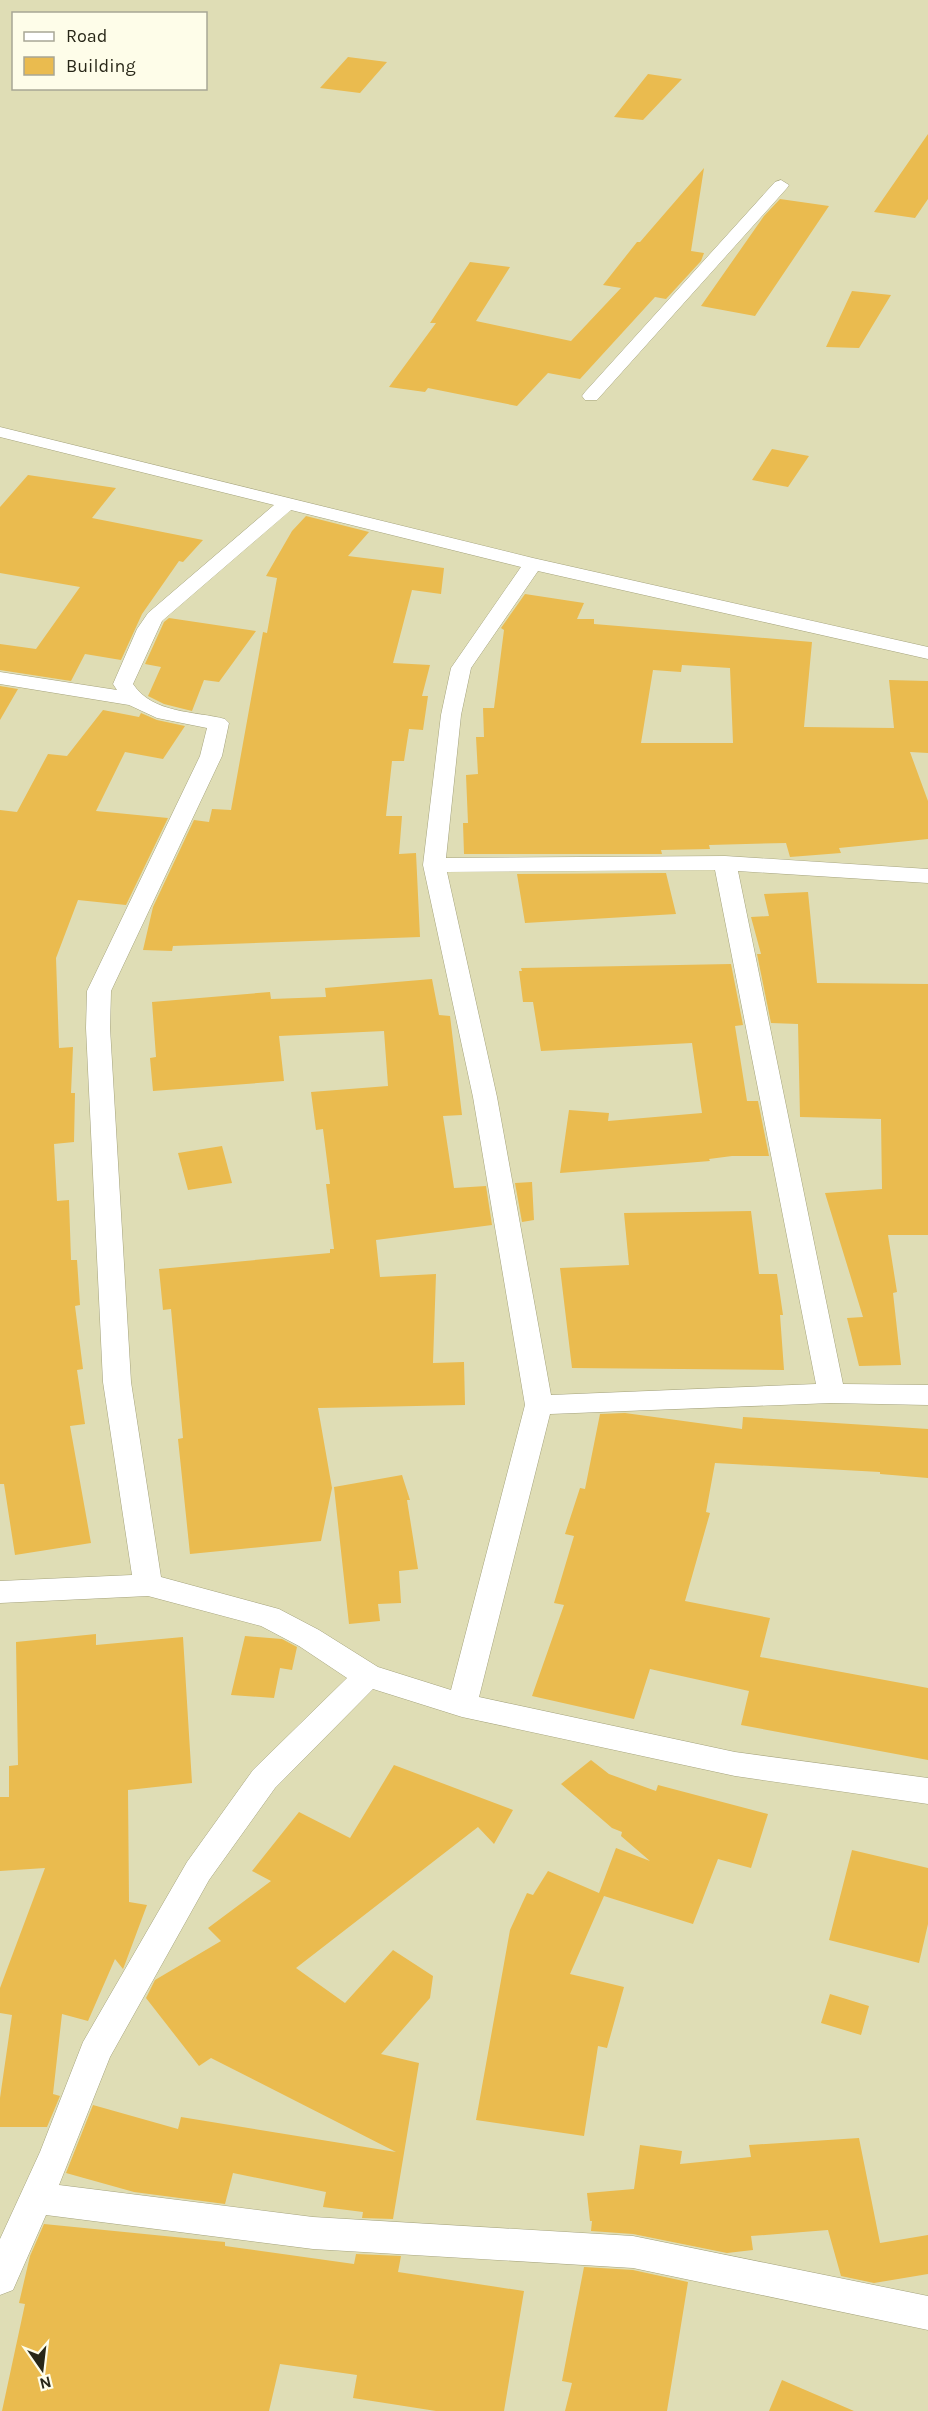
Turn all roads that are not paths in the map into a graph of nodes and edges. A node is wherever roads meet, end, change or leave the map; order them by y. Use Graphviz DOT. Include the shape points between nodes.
graph roads {
  1 [pos="781,185"];
  2 [pos="591,396"];
  3 [pos="2,436"];
  4 [pos="288,503"];
  5 [pos="533,564"];
  6 [pos="928,653"];
  7 [pos="0,678"];
  8 [pos="133,699"];
  9 [pos="725,863"];
  10 [pos="434,865"];
  11 [pos="928,876"];
  12 [pos="831,1393"];
  13 [pos="928,1395"];
  14 [pos="539,1404"];
  15 [pos="148,1586"];
  16 [pos="0,1592"];
  17 [pos="368,1676"];
  18 [pos="462,1705"];
  19 [pos="928,1791"];
  20 [pos="36,2198"];
  21 [pos="0,2278"];
  22 [pos="928,2313"];
  1 -- 2 [label="street"];
  3 -- 4 [label="street"];
  4 -- 5 [label="street"];
  4 -- 8 [label="street" via="155,617 123,684"];
  5 -- 6 [label="street"];
  5 -- 10 [label="street" via="461,668 451,715"];
  7 -- 8 [label="street"];
  8 -- 15 [label="street" via="165,714 218,723 211,756 99,991 117,1382"];
  9 -- 10 [label="street"];
  9 -- 11 [label="street"];
  9 -- 12 [label="street"];
  10 -- 14 [label="street" via="485,1097"];
  12 -- 13 [label="street"];
  12 -- 14 [label="street"];
  14 -- 18 [label="street"];
  15 -- 16 [label="street"];
  15 -- 17 [label="street" via="269,1617"];
  17 -- 18 [label="street"];
  17 -- 20 [label="street" via="264,1779 198,1871 95,2052"];
  18 -- 19 [label="street" via="735,1764"];
  20 -- 21 [label="street"];
  20 -- 22 [label="street" via="313,2233 633,2252"];
}
